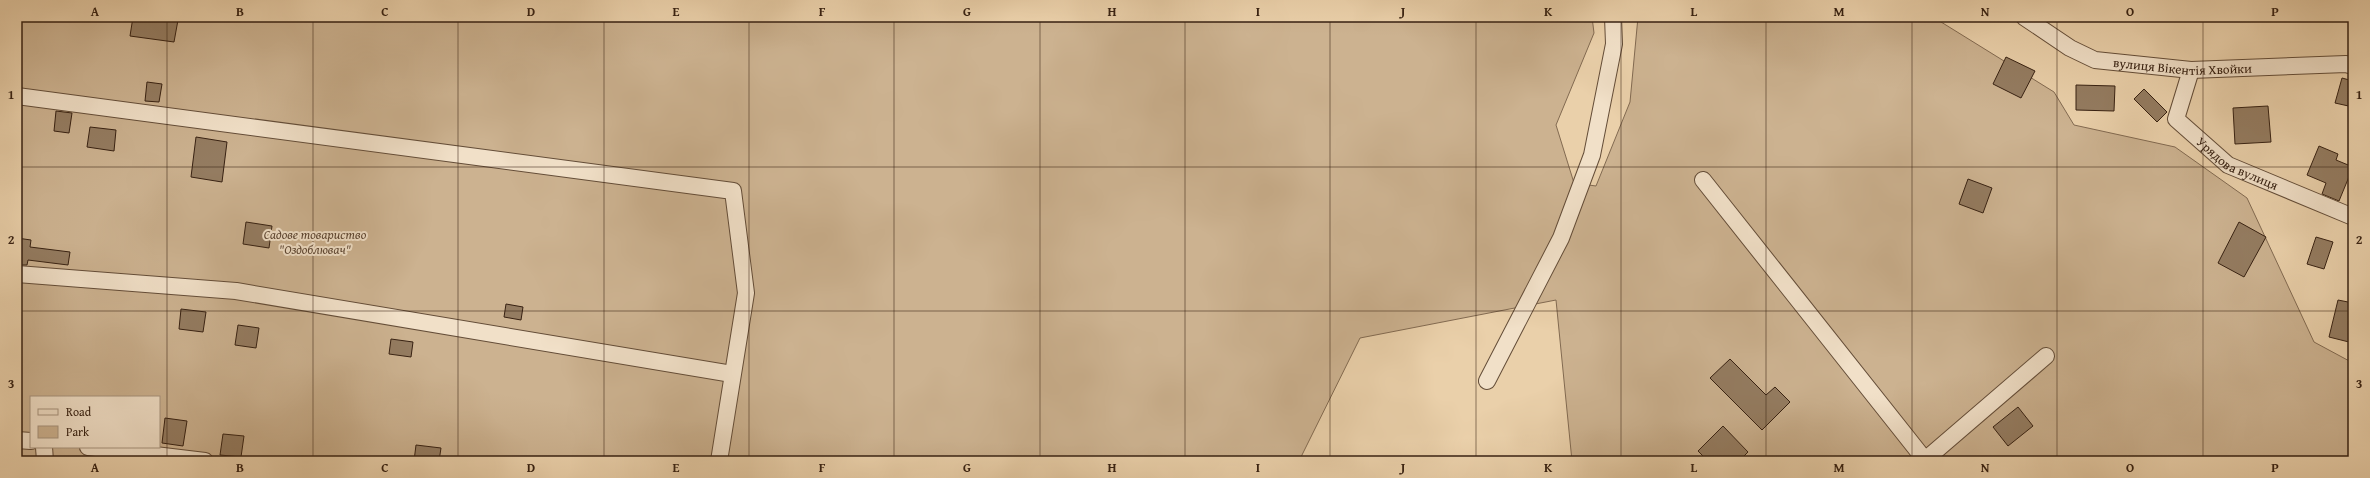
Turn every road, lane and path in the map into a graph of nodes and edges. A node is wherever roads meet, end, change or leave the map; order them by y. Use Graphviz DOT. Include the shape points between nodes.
graph roads {
  1 [pos="1613,17"];
  2 [pos="2024,17"];
  3 [pos="2353,66"];
  4 [pos="2191,70"];
  5 [pos="17,96"];
  6 [pos="1702,180"];
  7 [pos="2353,217"];
  8 [pos="17,274"];
  9 [pos="2046,356"];
  10 [pos="732,374"];
  11 [pos="1488,381"];
  12 [pos="17,440"];
  13 [pos="30,441"];
  14 [pos="44,448"];
  15 [pos="97,448"];
  16 [pos="199,460"];
  17 [pos="45,461"];
  18 [pos="719,461"];
  19 [pos="1924,461"];
  1 -- 11 [label="street" via="1614,44 1592,155 1561,238"];
  2 -- 4 [label="street, вулиця Вікентія Хвойки" via="2070,48 2095,60"];
  3 -- 4 [label="street, вулиця Вікентія Хвойки" via="2346,64"];
  4 -- 7 [label="street, Урядова вулиця" via="2176,119 2228,165"];
  5 -- 10 [label="street" via="733,191 746,293"];
  6 -- 19 [label="street"];
  8 -- 10 [label="street" via="236,292"];
  9 -- 19 [label="street"];
  10 -- 18 [label="street"];
  12 -- 13 [label="street"];
  14 -- 17 [label="street"];
  15 -- 16 [label="street"];
}
